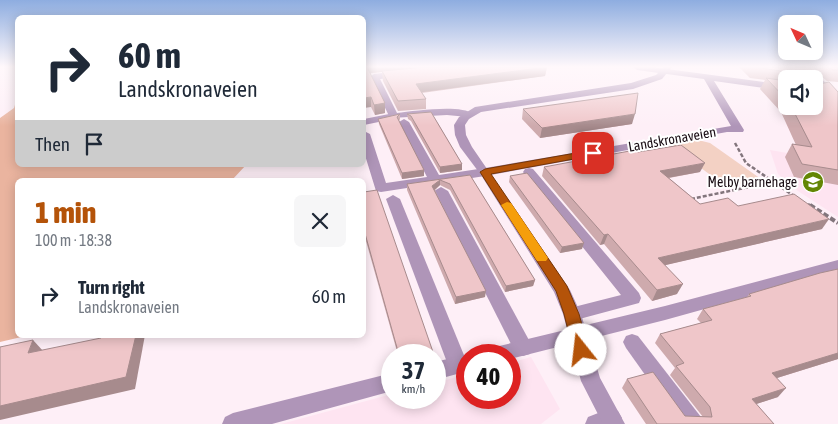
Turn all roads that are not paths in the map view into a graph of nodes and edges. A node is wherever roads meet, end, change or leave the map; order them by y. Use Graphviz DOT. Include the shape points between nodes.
graph roads {
  1 [pos="380,87"];
  2 [pos="627,87"];
  3 [pos="712,87"];
  4 [pos="823,91"];
  5 [pos="834,92"];
  6 [pos="468,114"];
  7 [pos="399,119"];
  8 [pos="366,122"];
  9 [pos="366,140"];
  10 [pos="485,172"];
  11 [pos="529,172"];
  12 [pos="438,185"];
  13 [pos="393,199"];
  14 [pos="838,266"];
  15 [pos="572,314"];
  16 [pos="576,335"];
  17 [pos="632,342"];
  18 [pos="456,347"];
  19 [pos="523,348"];
  20 [pos="381,385"];
  21 [pos="607,422"];
  22 [pos="233,424"];
  23 [pos="693,424"];
  1 -- 7 [label="street"];
  2 -- 6 [label="street" via="492,106"];
  3 -- 10 [label="street, Landskronaveien" via="739,130 727,129"];
  4 -- 5 [label="street"];
  6 -- 7 [label="street" via="447,112"];
  6 -- 10 [label="street" via="458,127 460,136"];
  7 -- 8 [label="lane"];
  7 -- 12 [label="street"];
  9 -- 12 [label="street, Landskronaveien" via="381,188"];
  10 -- 12 [label="street, Landskronaveien"];
  10 -- 15 [label="street" via="562,290"];
  11 -- 15 [label="street" via="633,298"];
  12 -- 19 [label="street"];
  13 -- 18 [label="street"];
  14 -- 16 [label="street"];
  15 -- 16 [label="street"];
  16 -- 19 [label="street"];
  16 -- 21 [label="street"];
  17 -- 23 [label="street"];
  20 -- 22 [label="street"];
}
